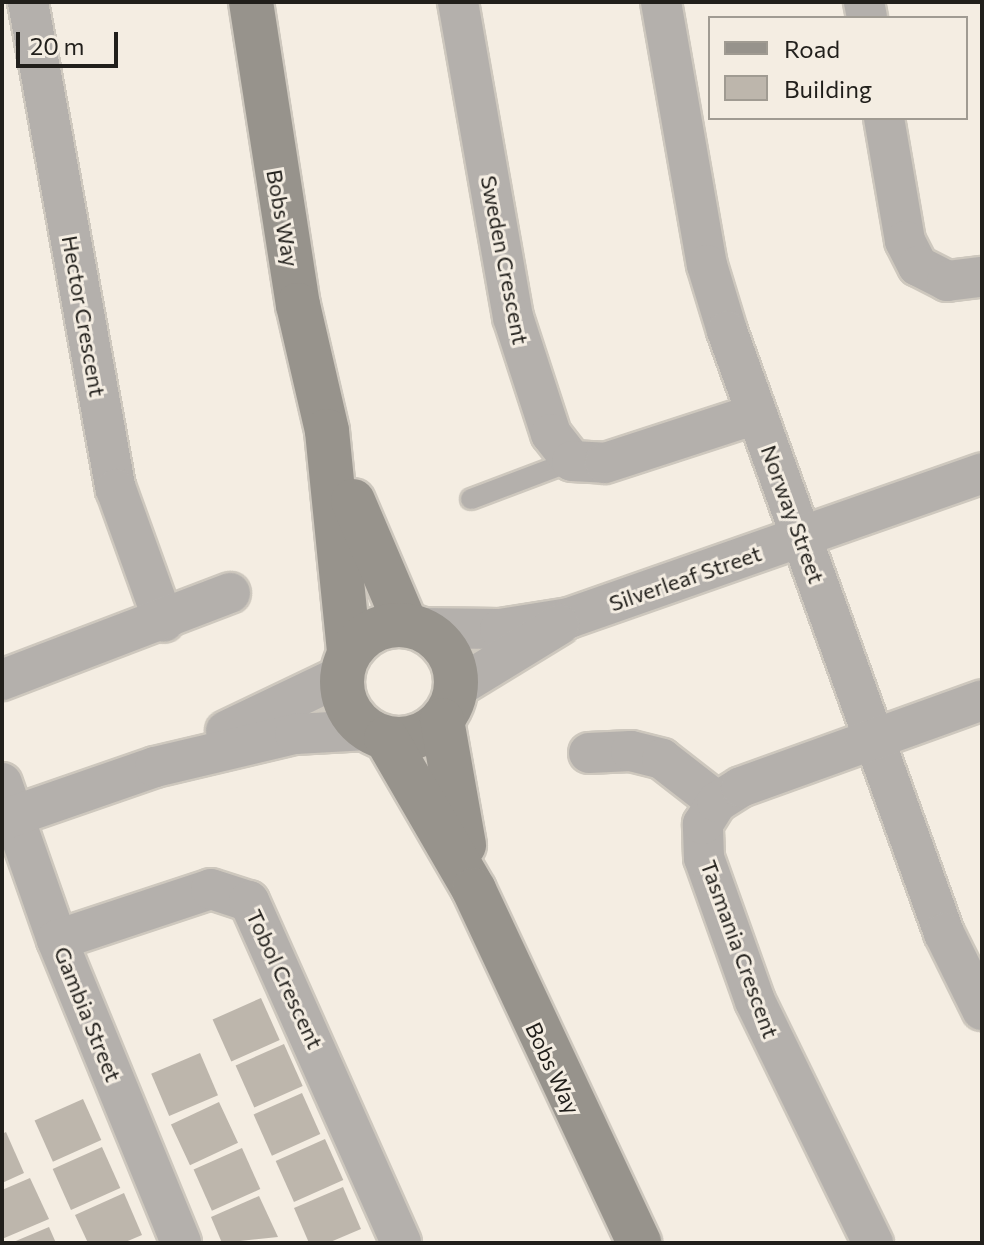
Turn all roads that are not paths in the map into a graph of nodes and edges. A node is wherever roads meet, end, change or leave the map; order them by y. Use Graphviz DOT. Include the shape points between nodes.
graph roads {
  1 [pos="28,2"];
  2 [pos="251,2"];
  3 [pos="458,2"];
  4 [pos="661,2"];
  5 [pos="884,120"];
  6 [pos="982,277"];
  7 [pos="756,414"];
  8 [pos="327,431"];
  9 [pos="572,461"];
  10 [pos="982,473"];
  11 [pos="471,499"];
  12 [pos="802,537"];
  13 [pos="230,593"];
  14 [pos="569,618"];
  15 [pos="164,622"];
  16 [pos="412,626"];
  17 [pos="345,664"];
  18 [pos="2,680"];
  19 [pos="982,700"];
  20 [pos="449,704"];
  21 [pos="377,734"];
  22 [pos="871,739"];
  23 [pos="589,753"];
  24 [pos="155,767"];
  25 [pos="717,802"];
  26 [pos="6,806"];
  27 [pos="474,890"];
  28 [pos="57,940"];
  29 [pos="982,1010"];
  30 [pos="181,1243"];
  31 [pos="401,1243"];
  32 [pos="639,1243"];
  33 [pos="873,1243"];
  1 -- 15 [label="street, Hector Crescent" via="116,489"];
  2 -- 8 [label="street, Bobs Way" via="298,305"];
  3 -- 9 [label="street, Sweden Crescent" via="513,317 551,434"];
  4 -- 7 [label="street, Norway Street" via="707,265"];
  5 -- 6 [label="street" via="905,241 918,266 947,281"];
  7 -- 9 [label="street" via="605,463"];
  7 -- 12 [label="street, Norway Street"];
  8 -- 16 [label="street, Bobs Way"];
  8 -- 17 [label="street, Bobs Way"];
  9 -- 11 [label="lane"];
  10 -- 12 [label="street, Silverleaf Street"];
  12 -- 14 [label="street, Silverleaf Street"];
  12 -- 22 [label="street, Norway Street"];
  13 -- 15 [label="street"];
  14 -- 16 [label="street" via="500,629"];
  14 -- 20 [label="street"];
  15 -- 18 [label="street"];
  16 -- 17 [label="street" via="384,627"];
  16 -- 20 [label="street" via="451,658"];
  17 -- 21 [label="street" via="347,706"];
  17 -- 24 [label="street"];
  19 -- 22 [label="street"];
  20 -- 21 [label="street" via="407,739"];
  20 -- 27 [label="street, Bobs Way"];
  21 -- 24 [label="street" via="295,734"];
  21 -- 27 [label="street, Bobs Way"];
  22 -- 25 [label="street" via="741,787"];
  22 -- 29 [label="street, Norway Street" via="944,933"];
  23 -- 25 [label="street" via="631,751 662,759"];
  24 -- 26 [label="street"];
  25 -- 33 [label="street, Tasmania Crescent" via="703,824 704,858 755,1001"];
  26 -- 28 [label="street, Gambia Street"];
  27 -- 32 [label="street, Bobs Way"];
  28 -- 30 [label="street, Gambia Street"];
  28 -- 31 [label="street, Tobol Crescent" via="211,889 249,901"];
}
